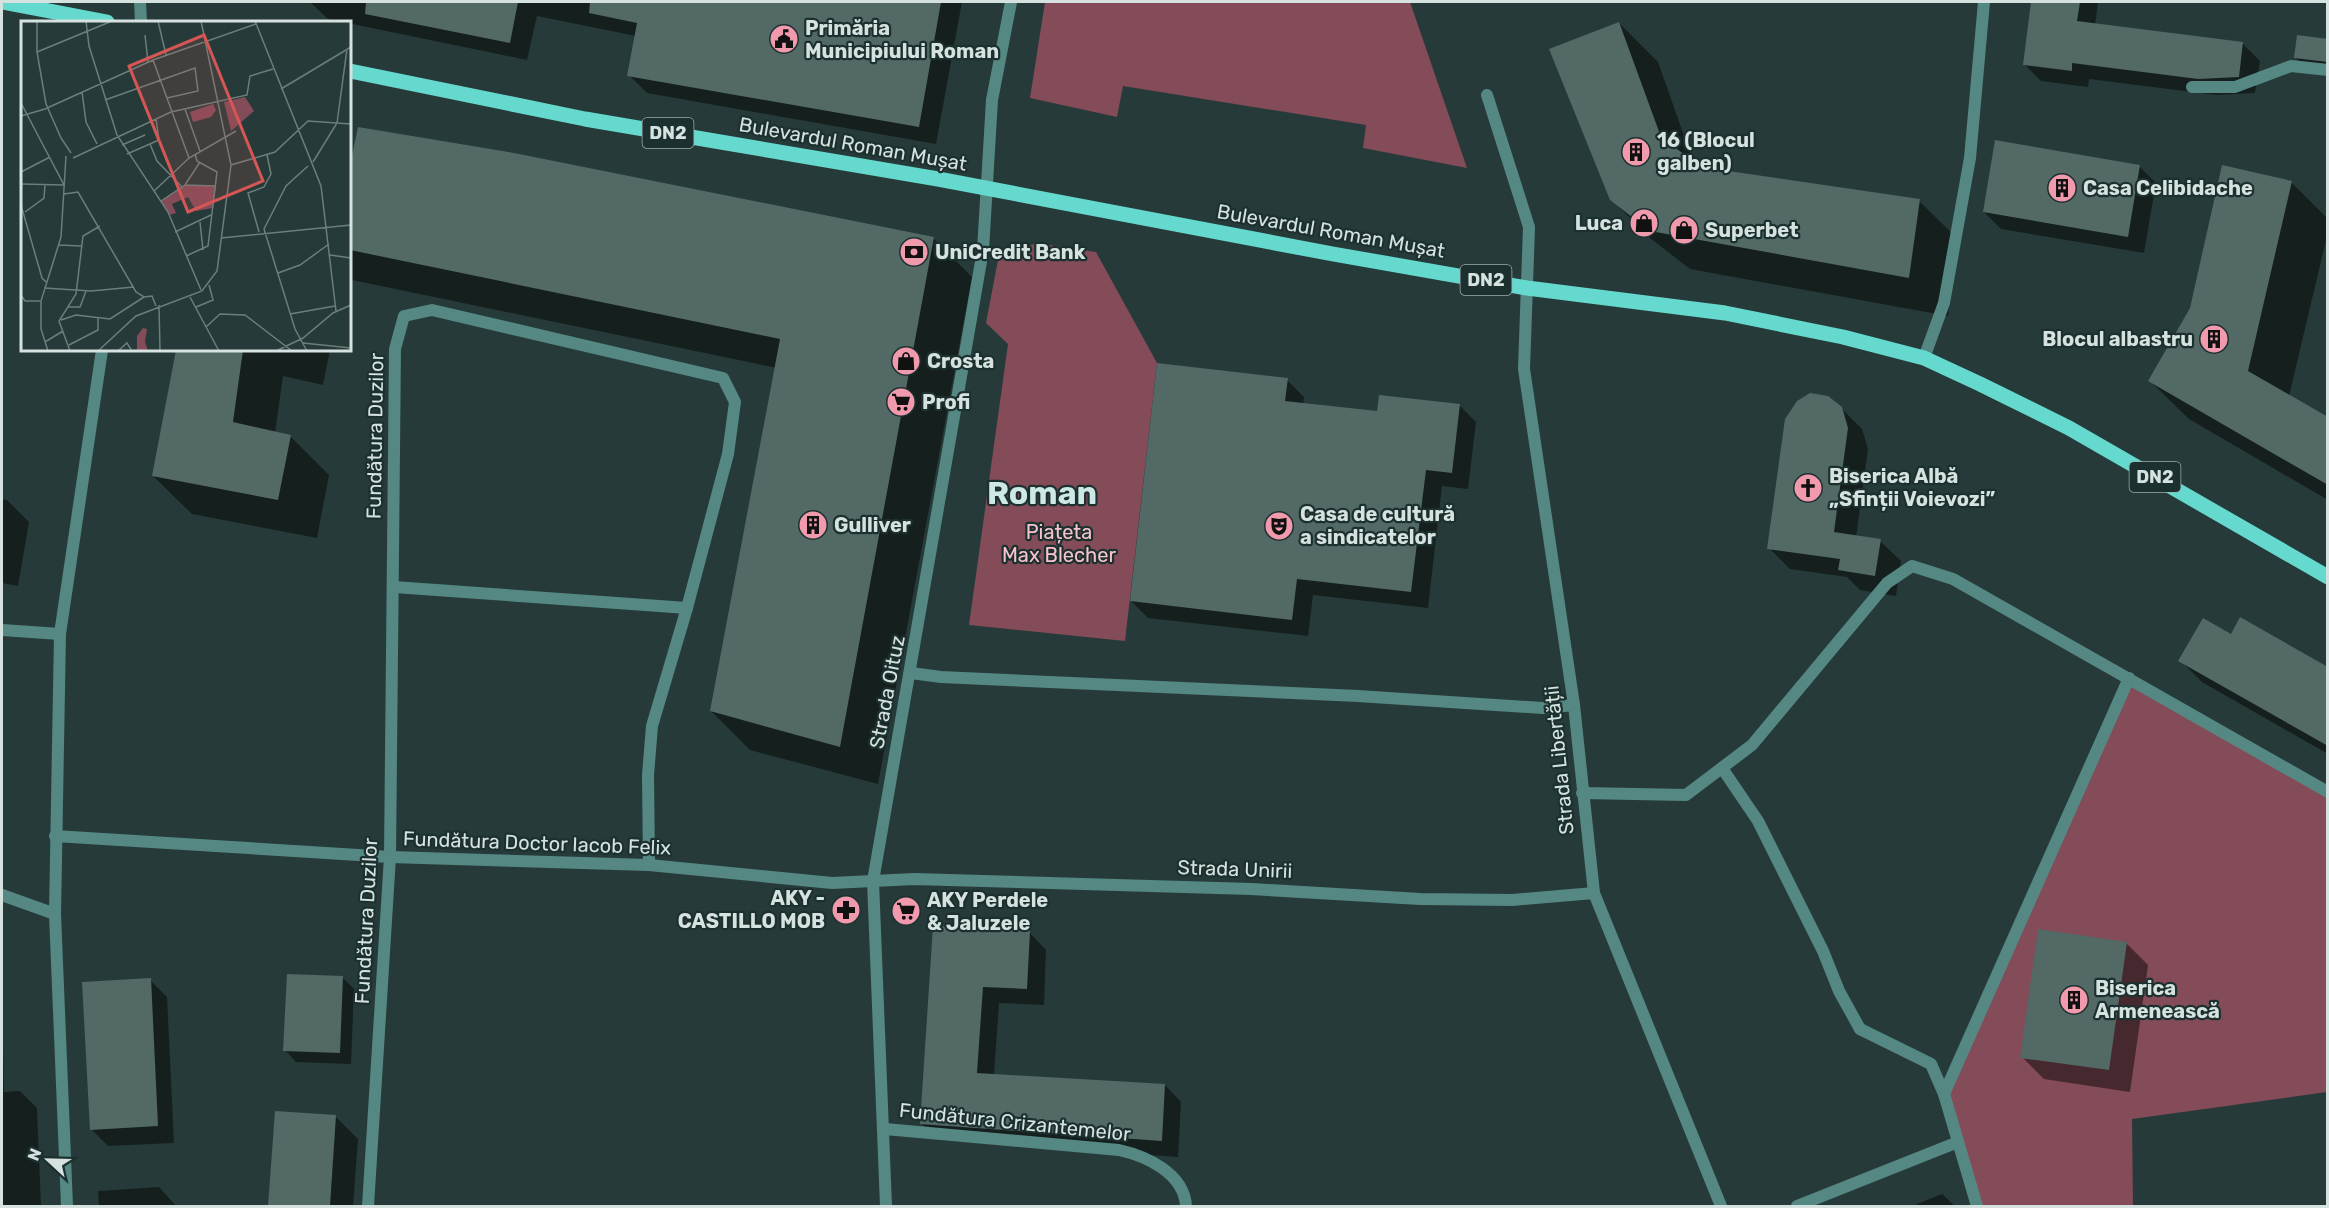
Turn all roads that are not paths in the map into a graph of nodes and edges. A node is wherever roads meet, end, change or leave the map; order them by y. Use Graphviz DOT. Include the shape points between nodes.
graph roads {
  1 [pos="2,2"];
  2 [pos="140,2"];
  3 [pos="1011,2"];
  4 [pos="1984,2"];
  5 [pos="103,21"];
  6 [pos="141,21"];
  7 [pos="2328,70"];
  8 [pos="351,71"];
  9 [pos="2192,87"];
  10 [pos="1487,95"];
  11 [pos="988,189"];
  12 [pos="1527,288"];
  13 [pos="102,351"];
  14 [pos="1924,358"];
  15 [pos="2328,576"];
  16 [pos="394,587"];
  17 [pos="687,608"];
  18 [pos="2,630"];
  19 [pos="60,634"];
  20 [pos="911,673"];
  21 [pos="2128,678"];
  22 [pos="1574,705"];
  23 [pos="1722,768"];
  24 [pos="2328,792"];
  25 [pos="1582,793"];
  26 [pos="55,836"];
  27 [pos="390,857"];
  28 [pos="649,865"];
  29 [pos="873,881"];
  30 [pos="1594,893"];
  31 [pos="2,895"];
  32 [pos="55,914"];
  33 [pos="1944,1094"];
  34 [pos="885,1129"];
  35 [pos="1958,1142"];
  36 [pos="67,1206"];
  37 [pos="368,1206"];
  38 [pos="886,1206"];
  39 [pos="1186,1206"];
  40 [pos="1721,1206"];
  41 [pos="1797,1206"];
  42 [pos="1977,1206"];
  1 -- 5 [label="main road"];
  2 -- 6 [label="street"];
  3 -- 11 [label="street, Strada Oituz" via="992,100"];
  4 -- 14 [label="street" via="1970,158 1944,303"];
  7 -- 9 [label="street" via="2291,66 2246,85"];
  8 -- 11 [label="main road, Bulevardul Roman Mușat / DN2" via="585,119"];
  10 -- 12 [label="street, Strada Libertății" via="1529,227"];
  11 -- 12 [label="main road, Bulevardul Roman Mușat / DN2"];
  11 -- 20 [label="street, Strada Oituz" via="983,250"];
  12 -- 14 [label="main road, Bulevardul Roman Mușat / DN2" via="1725,313"];
  12 -- 22 [label="street, Strada Libertății" via="1524,369"];
  13 -- 19 [label="street"];
  14 -- 15 [label="main road, Bulevardul Roman Mușat / DN2" via="2069,428"];
  16 -- 17 [label="street"];
  16 -- 17 [label="street, Fundătura Duzilor" via="395,349 404,316 432,310 723,378 735,402 728,454"];
  16 -- 27 [label="street, Fundătura Duzilor"];
  17 -- 28 [label="street, Fundătura Duzilor" via="652,726"];
  18 -- 19 [label="street"];
  19 -- 26 [label="street"];
  20 -- 22 [label="street" via="1543,708"];
  20 -- 29 [label="street, Strada Oituz"];
  21 -- 23 [label="street" via="1953,579 1911,566 1887,583 1752,745"];
  21 -- 24 [label="street"];
  21 -- 33 [label="street"];
  22 -- 25 [label="street, Strada Libertății"];
  23 -- 25 [label="street" via="1686,795"];
  23 -- 33 [label="street" via="1758,821 1860,1029 1931,1064"];
  25 -- 30 [label="street, Strada Libertății"];
  26 -- 27 [label="street, Fundătura Doctor Iacob Felix"];
  26 -- 32 [label="street"];
  27 -- 28 [label="street, Fundătura Doctor Iacob Felix"];
  27 -- 37 [label="street, Fundătura Duzilor"];
  28 -- 29 [label="street, Fundătura Doctor Iacob Felix" via="832,882"];
  29 -- 30 [label="street, Strada Unirii" via="1251,889 1489,900"];
  29 -- 34 [label="street, Strada Oituz"];
  30 -- 40 [label="street, Strada Libertății"];
  31 -- 32 [label="street"];
  32 -- 36 [label="street"];
  33 -- 35 [label="street"];
  34 -- 38 [label="street, Strada Oituz"];
  34 -- 39 [label="street, Fundătura Crizantemelor" via="1142,1155 1168,1172 1186,1198"];
  35 -- 41 [label="street"];
  35 -- 42 [label="street"];
}
